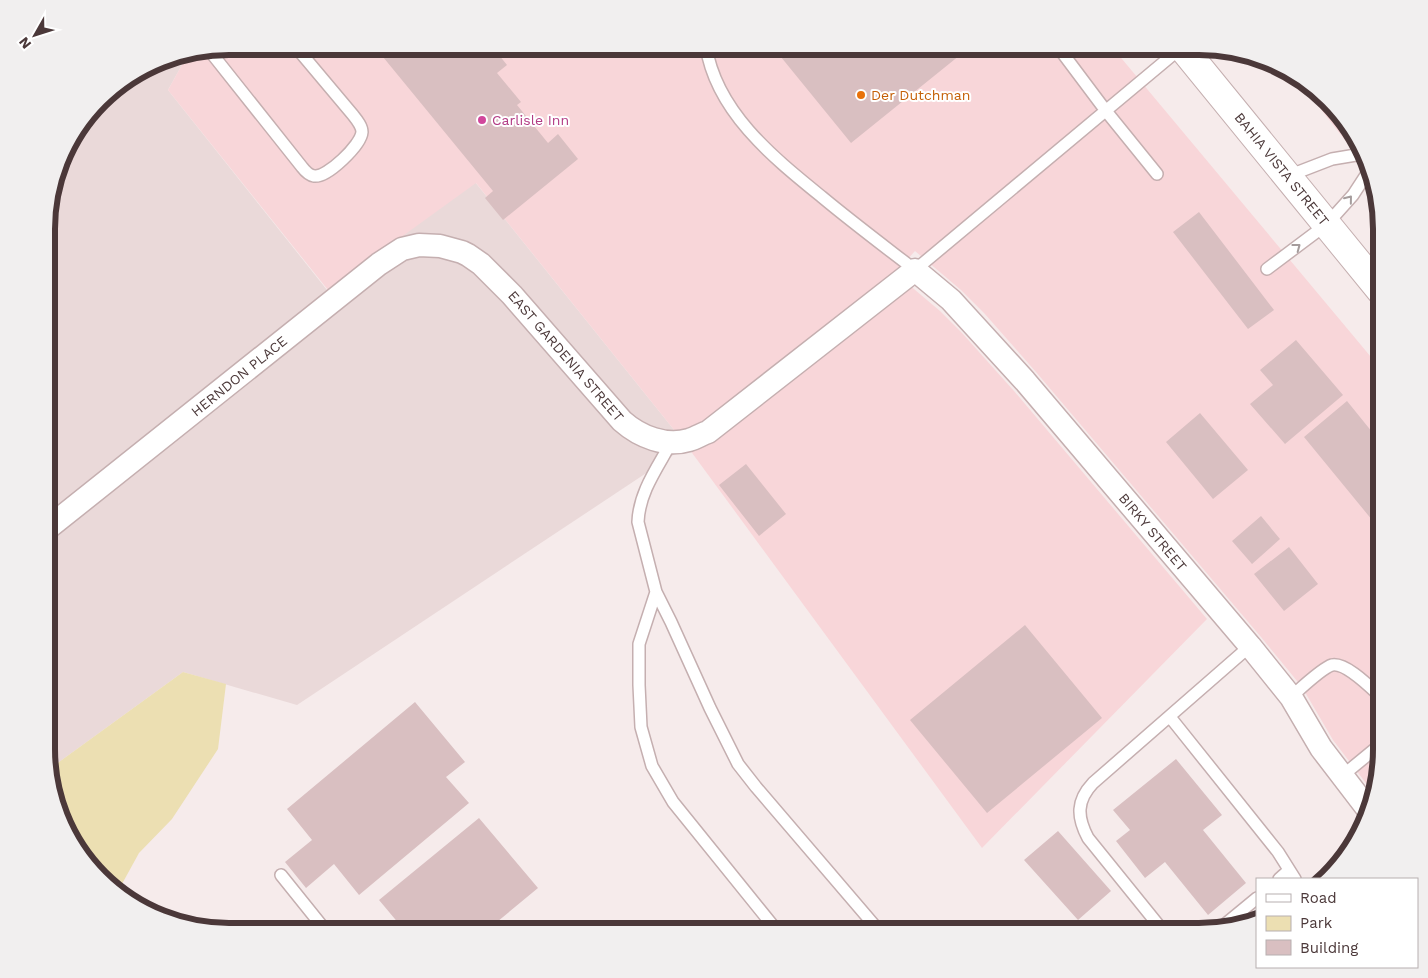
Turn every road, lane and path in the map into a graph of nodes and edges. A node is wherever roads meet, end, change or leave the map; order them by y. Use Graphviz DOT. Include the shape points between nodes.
graph roads {
  1 [pos="303,55"];
  2 [pos="708,55"];
  3 [pos="1064,55"];
  4 [pos="1172,55"];
  5 [pos="1189,55"];
  6 [pos="214,56"];
  7 [pos="1106,111"];
  8 [pos="1356,155"];
  9 [pos="1157,174"];
  10 [pos="1288,176"];
  11 [pos="1365,177"];
  12 [pos="1327,224"];
  13 [pos="440,246"];
  14 [pos="1267,269"];
  15 [pos="915,270"];
  16 [pos="1373,281"];
  17 [pos="672,441"];
  18 [pos="55,522"];
  19 [pos="656,592"];
  20 [pos="1250,646"];
  21 [pos="1373,690"];
  22 [pos="1291,697"];
  23 [pos="1170,717"];
  24 [pos="1373,751"];
  25 [pos="1342,776"];
  26 [pos="1364,804"];
  27 [pos="281,875"];
  28 [pos="1292,875"];
  29 [pos="1256,899"];
  30 [pos="1230,920"];
  31 [pos="320,923"];
  32 [pos="771,923"];
  33 [pos="872,923"];
  34 [pos="1157,923"];
  1 -- 6 [label="lane" via="353,115 362,133 342,160 322,175 315,176 302,167"];
  2 -- 15 [label="lane" via="720,91 750,131 788,170"];
  3 -- 7 [label="lane"];
  4 -- 7 [label="lane"];
  5 -- 10 [label="street, BAHIA VISTA STREET"];
  7 -- 9 [label="lane"];
  7 -- 15 [label="lane"];
  8 -- 10 [label="lane" via="1332,159"];
  10 -- 12 [label="street, BAHIA VISTA STREET"];
  12 -- 11 [label="lane, one-way"];
  14 -- 12 [label="lane, one-way"];
  12 -- 16 [label="street, BAHIA VISTA STREET"];
  13 -- 17 [label="street, EAST GARDENIA STREET" via="462,252 499,280 629,427 648,438"];
  13 -- 18 [label="street, HERNDON PLACE" via="419,245 402,250 379,264"];
  15 -- 17 [label="street, EAST GARDENIA STREET" via="708,432 688,440"];
  15 -- 20 [label="street, BIRKY STREET" via="951,300 1012,367"];
  17 -- 19 [label="lane" via="638,511"];
  19 -- 32 [label="lane" via="639,644 641,727 652,766 672,802"];
  19 -- 33 [label="lane" via="738,764"];
  20 -- 22 [label="street, BIRKY STREET"];
  20 -- 23 [label="lane"];
  21 -- 22 [label="lane" via="1350,671 1334,665 1320,672"];
  22 -- 25 [label="street, BIRKY STREET"];
  23 -- 28 [label="lane" via="1278,852"];
  23 -- 34 [label="lane" via="1093,783 1082,798 1080,811 1081,826 1088,838"];
  24 -- 25 [label="lane"];
  25 -- 26 [label="street, BIRKY STREET"];
  27 -- 31 [label="lane"];
  29 -- 30 [label="lane"];
}
